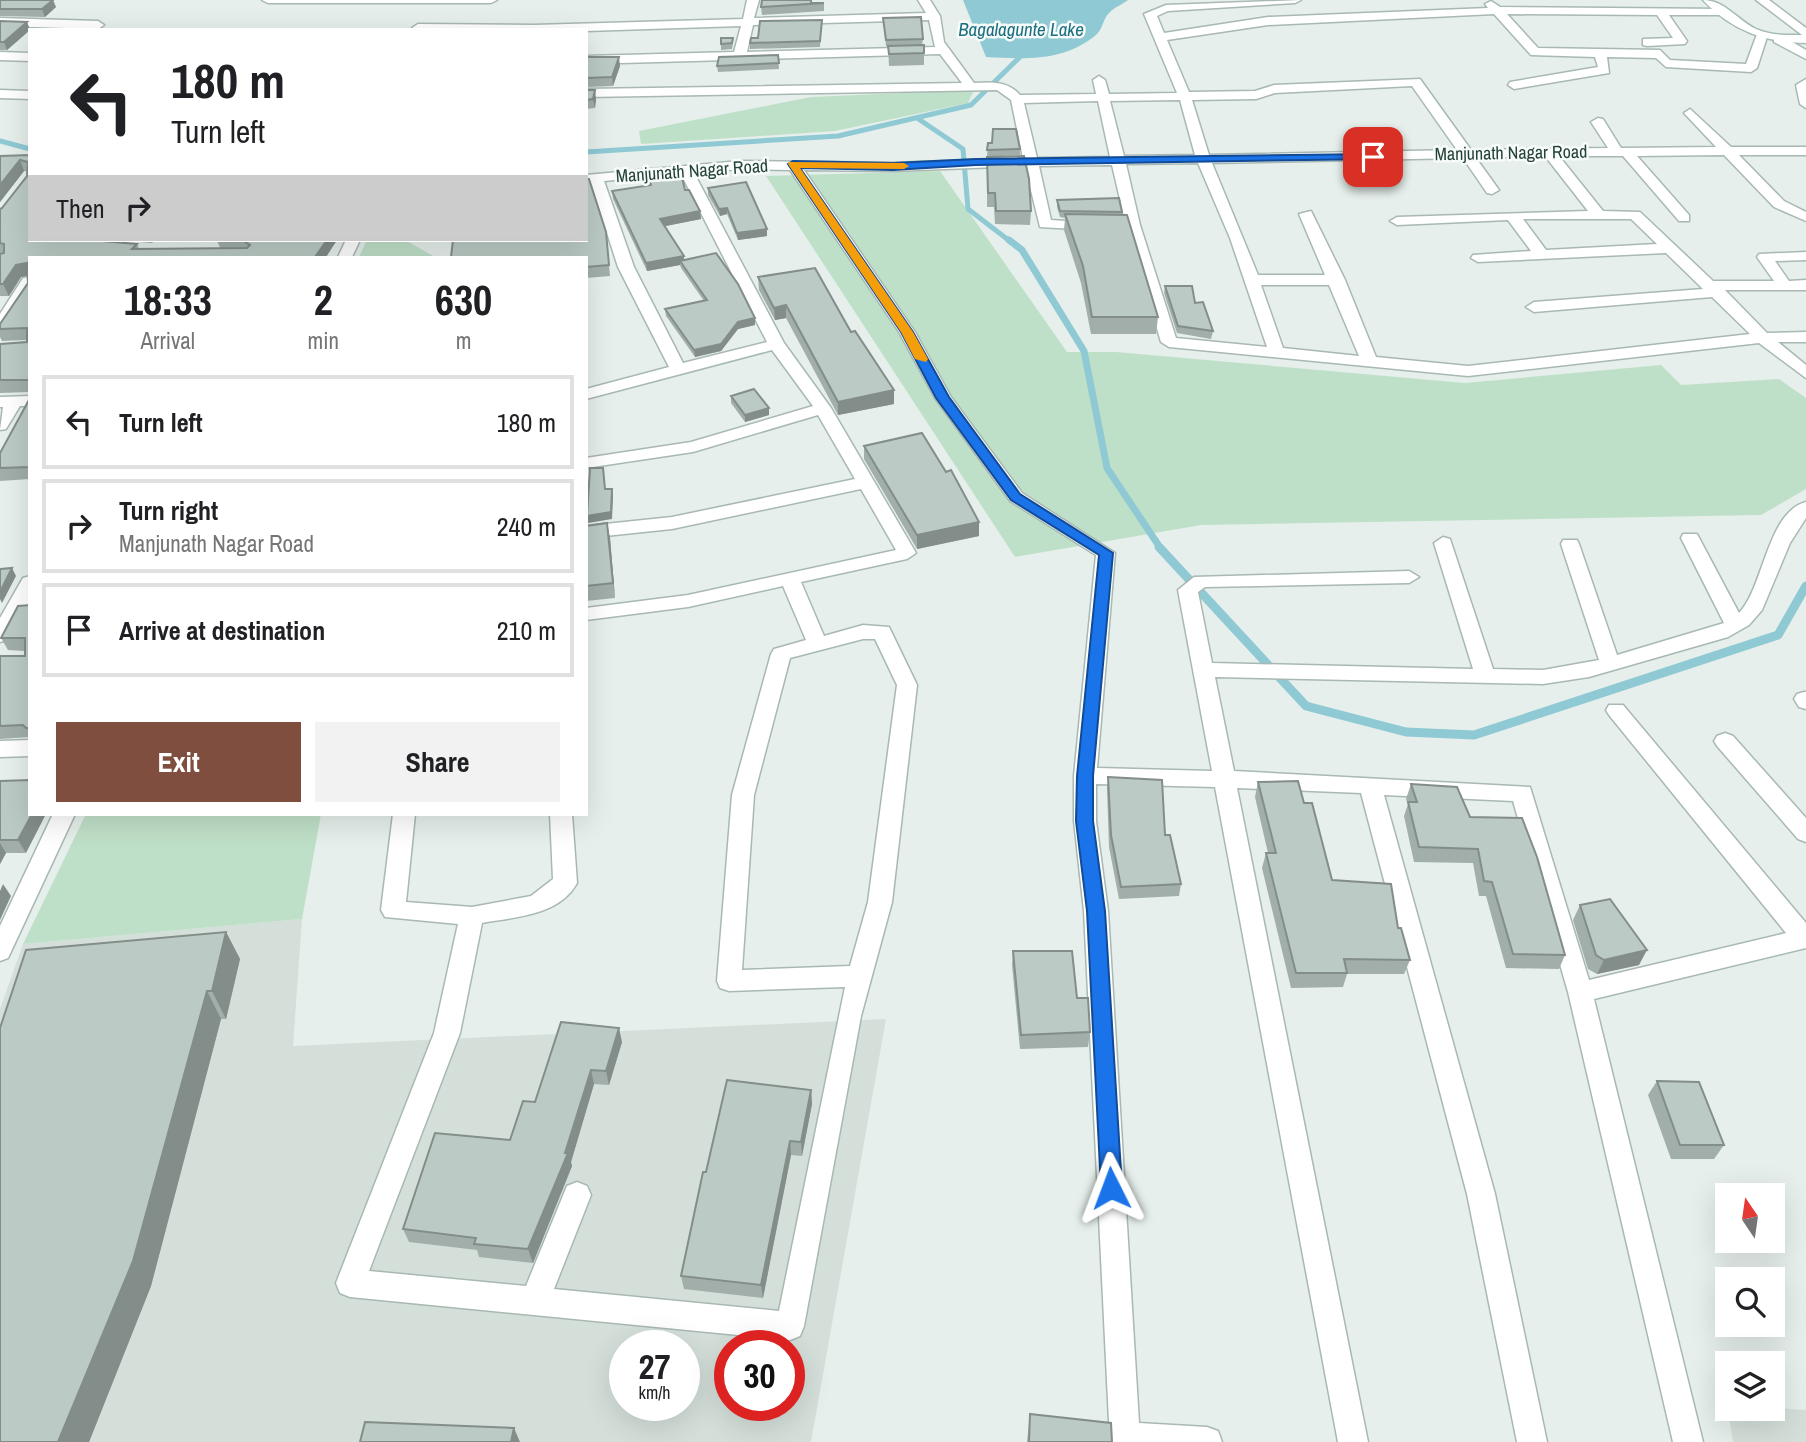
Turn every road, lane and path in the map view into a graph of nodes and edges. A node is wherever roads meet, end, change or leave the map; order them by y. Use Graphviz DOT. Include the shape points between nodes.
graph roads {
  1 [pos="268,0"];
  2 [pos="491,0"];
  3 [pos="753,0"];
  4 [pos="924,0"];
  5 [pos="1295,0"];
  6 [pos="1709,0"];
  7 [pos="1762,0"];
  8 [pos="347,1"];
  9 [pos="428,1"];
  10 [pos="1491,5"];
  11 [pos="1660,11"];
  12 [pos="1724,12"];
  13 [pos="934,16"];
  14 [pos="1630,21"];
  15 [pos="0,22"];
  16 [pos="748,22"];
  17 [pos="98,25"];
  18 [pos="418,28"];
  19 [pos="565,28"];
  20 [pos="1806,36"];
  21 [pos="1762,37"];
  22 [pos="1158,38"];
  23 [pos="1779,39"];
  24 [pos="1647,42"];
  25 [pos="944,50"];
  26 [pos="1600,52"];
  27 [pos="740,54"];
  28 [pos="1655,54"];
  29 [pos="1806,55"];
  30 [pos="0,56"];
  31 [pos="28,57"];
  32 [pos="588,60"];
  33 [pos="1099,80"];
  34 [pos="1806,83"];
  35 [pos="1514,85"];
  36 [pos="971,87"];
  37 [pos="588,93"];
  38 [pos="0,94"];
  39 [pos="28,94"];
  40 [pos="1185,97"];
  41 [pos="1017,99"];
  42 [pos="1103,99"];
  43 [pos="1806,104"];
  44 [pos="1690,113"];
  45 [pos="1598,122"];
  46 [pos="1806,150"];
  47 [pos="1549,152"];
  48 [pos="1622,152"];
  49 [pos="1726,152"];
  50 [pos="1467,154"];
  51 [pos="1203,159"];
  52 [pos="1117,160"];
  53 [pos="1033,161"];
  54 [pos="793,164"];
  55 [pos="685,169"];
  56 [pos="591,179"];
  57 [pos="1492,190"];
  58 [pos="1306,214"];
  59 [pos="1512,215"];
  60 [pos="1600,216"];
  61 [pos="1806,217"];
  62 [pos="1684,218"];
  63 [pos="1397,221"];
  64 [pos="1120,225"];
  65 [pos="1668,248"];
  66 [pos="1541,254"];
  67 [pos="1806,256"];
  68 [pos="1478,258"];
  69 [pos="1251,280"];
  70 [pos="1338,281"];
  71 [pos="28,283"];
  72 [pos="1806,285"];
  73 [pos="1785,286"];
  74 [pos="1715,289"];
  75 [pos="1534,307"];
  76 [pos="0,327"];
  77 [pos="1806,337"];
  78 [pos="1763,338"];
  79 [pos="776,344"];
  80 [pos="1276,350"];
  81 [pos="1369,359"];
  82 [pos="678,369"];
  83 [pos="1806,373"];
  84 [pos="588,393"];
  85 [pos="15,402"];
  86 [pos="824,408"];
  87 [pos="0,425"];
  88 [pos="588,463"];
  89 [pos="868,482"];
  90 [pos="1806,508"];
  91 [pos="588,532"];
  92 [pos="1690,538"];
  93 [pos="1443,543"];
  94 [pos="1570,544"];
  95 [pos="1409,577"];
  96 [pos="790,580"];
  97 [pos="28,586"];
  98 [pos="588,614"];
  99 [pos="1735,625"];
  100 [pos="0,635"];
  101 [pos="818,644"];
  102 [pos="1610,664"];
  103 [pos="1204,670"];
  104 [pos="1485,675"];
  105 [pos="1616,710"];
  106 [pos="1725,741"];
  107 [pos="28,748"];
  108 [pos="0,749"];
  109 [pos="1085,776"];
  110 [pos="1226,779"];
  111 [pos="1370,786"];
  112 [pos="63,816"];
  113 [pos="404,816"];
  114 [pos="561,816"];
  115 [pos="1806,833"];
  116 [pos="472,916"];
  117 [pos="1805,938"];
  118 [pos="0,951"];
  119 [pos="860,976"];
  120 [pos="1580,992"];
  121 [pos="577,1195"];
  122 [pos="534,1303"];
  123 [pos="1125,1440"];
  124 [pos="1207,1442"];
  125 [pos="1353,1442"];
  126 [pos="1532,1442"];
  127 [pos="1688,1442"];
  1 -- 8 [label="street"];
  2 -- 9 [label="street"];
  3 -- 16 [label="street"];
  4 -- 13 [label="street"];
  5 -- 22 [label="street" via="1166,8 1150,14"];
  6 -- 12 [label="street"];
  7 -- 20 [label="street"];
  8 -- 9 [label="street"];
  9 -- 18 [label="street"];
  10 -- 14 [label="street"];
  10 -- 22 [label="street" via="1266,21"];
  10 -- 26 [label="street" via="1535,52"];
  11 -- 12 [label="street"];
  11 -- 14 [label="street"];
  11 -- 24 [label="street" via="1681,41"];
  12 -- 21 [label="street"];
  13 -- 16 [label="street"];
  13 -- 25 [label="street"];
  14 -- 24 [label="street"];
  15 -- 17 [label="street"];
  16 -- 19 [label="street"];
  16 -- 27 [label="street"];
  20 -- 23 [label="street"];
  21 -- 23 [label="street"];
  21 -- 28 [label="street" via="1751,68 1666,63"];
  22 -- 40 [label="street"];
  23 -- 29 [label="street"];
  24 -- 28 [label="street"];
  25 -- 27 [label="street"];
  25 -- 36 [label="street"];
  26 -- 28 [label="street"];
  26 -- 35 [label="street" via="1605,70"];
  27 -- 32 [label="street"];
  30 -- 31 [label="street"];
  33 -- 42 [label="street"];
  34 -- 43 [label="street" via="1802,85"];
  36 -- 37 [label="street"];
  36 -- 41 [label="street" via="998,86"];
  38 -- 39 [label="street"];
  40 -- 42 [label="street"];
  40 -- 50 [label="street" via="1416,82"];
  40 -- 51 [label="street"];
  41 -- 42 [label="street"];
  41 -- 53 [label="street"];
  42 -- 52 [label="street"];
  44 -- 49 [label="street"];
  45 -- 48 [label="street"];
  46 -- 49 [label="street, Manjunath Nagar Road"];
  47 -- 48 [label="street, Manjunath Nagar Road"];
  47 -- 50 [label="street, Manjunath Nagar Road"];
  47 -- 60 [label="street"];
  48 -- 49 [label="street, Manjunath Nagar Road"];
  48 -- 62 [label="street"];
  49 -- 61 [label="street" via="1779,204"];
  50 -- 51 [label="street, Manjunath Nagar Road"];
  50 -- 57 [label="street"];
  51 -- 52 [label="street, Manjunath Nagar Road"];
  51 -- 69 [label="street"];
  52 -- 53 [label="street, Manjunath Nagar Road"];
  52 -- 64 [label="street"];
  53 -- 54 [label="street, Manjunath Nagar Road" via="893,167"];
  53 -- 64 [label="street" via="1045,224"];
  54 -- 55 [label="street, Manjunath Nagar Road"];
  54 -- 109 [label="street" via="907,332 943,398 1016,497 1106,553"];
  55 -- 56 [label="street, Manjunath Nagar Road"];
  55 -- 79 [label="street"];
  56 -- 82 [label="street" via="626,267"];
  58 -- 70 [label="street"];
  59 -- 60 [label="street"];
  59 -- 63 [label="street"];
  59 -- 66 [label="street"];
  60 -- 65 [label="street" via="1635,215"];
  64 -- 80 [label="street" via="1169,342"];
  65 -- 66 [label="street"];
  65 -- 74 [label="street"];
  66 -- 68 [label="street"];
  67 -- 73 [label="street" via="1764,257"];
  69 -- 70 [label="street"];
  69 -- 80 [label="street"];
  70 -- 81 [label="street"];
  71 -- 76 [label="street"];
  72 -- 73 [label="street"];
  73 -- 74 [label="street"];
  74 -- 75 [label="street"];
  74 -- 78 [label="street"];
  77 -- 78 [label="street"];
  78 -- 81 [label="street" via="1468,371"];
  78 -- 83 [label="street"];
  79 -- 82 [label="street"];
  79 -- 86 [label="street"];
  80 -- 81 [label="street"];
  82 -- 84 [label="street"];
  85 -- 87 [label="street"];
  86 -- 88 [label="street" via="693,447"];
  86 -- 89 [label="street"];
  89 -- 91 [label="street" via="672,523"];
  89 -- 96 [label="street" via="907,553"];
  90 -- 99 [label="street" via="1787,529 1752,612"];
  92 -- 99 [label="street"];
  93 -- 104 [label="street"];
  94 -- 102 [label="street"];
  95 -- 103 [label="street" via="1192,584"];
  96 -- 98 [label="street" via="688,601"];
  96 -- 101 [label="street"];
  97 -- 100 [label="street"];
  99 -- 102 [label="street"];
  101 -- 119 [label="street" via="863,632 882,632 907,685 880,902"];
  101 -- 119 [label="street" via="781,654 746,782 729,981"];
  102 -- 104 [label="street" via="1543,677"];
  103 -- 104 [label="street"];
  103 -- 110 [label="street"];
  105 -- 117 [label="street"];
  106 -- 115 [label="street"];
  107 -- 108 [label="street"];
  109 -- 110 [label="street"];
  109 -- 123 [label="street" via="1084,821 1097,925"];
  110 -- 111 [label="street"];
  110 -- 125 [label="street"];
  111 -- 120 [label="street" via="1522,793"];
  111 -- 126 [label="street" via="1457,1096 1514,1329"];
  112 -- 118 [label="street"];
  113 -- 116 [label="street" via="393,910"];
  114 -- 116 [label="street" via="565,883 537,904"];
  116 -- 122 [label="street" via="447,1033 351,1283"];
  117 -- 120 [label="street"];
  119 -- 122 [label="street" via="790,1326"];
  120 -- 127 [label="street"];
  121 -- 122 [label="street"];
  123 -- 124 [label="street"];
}
